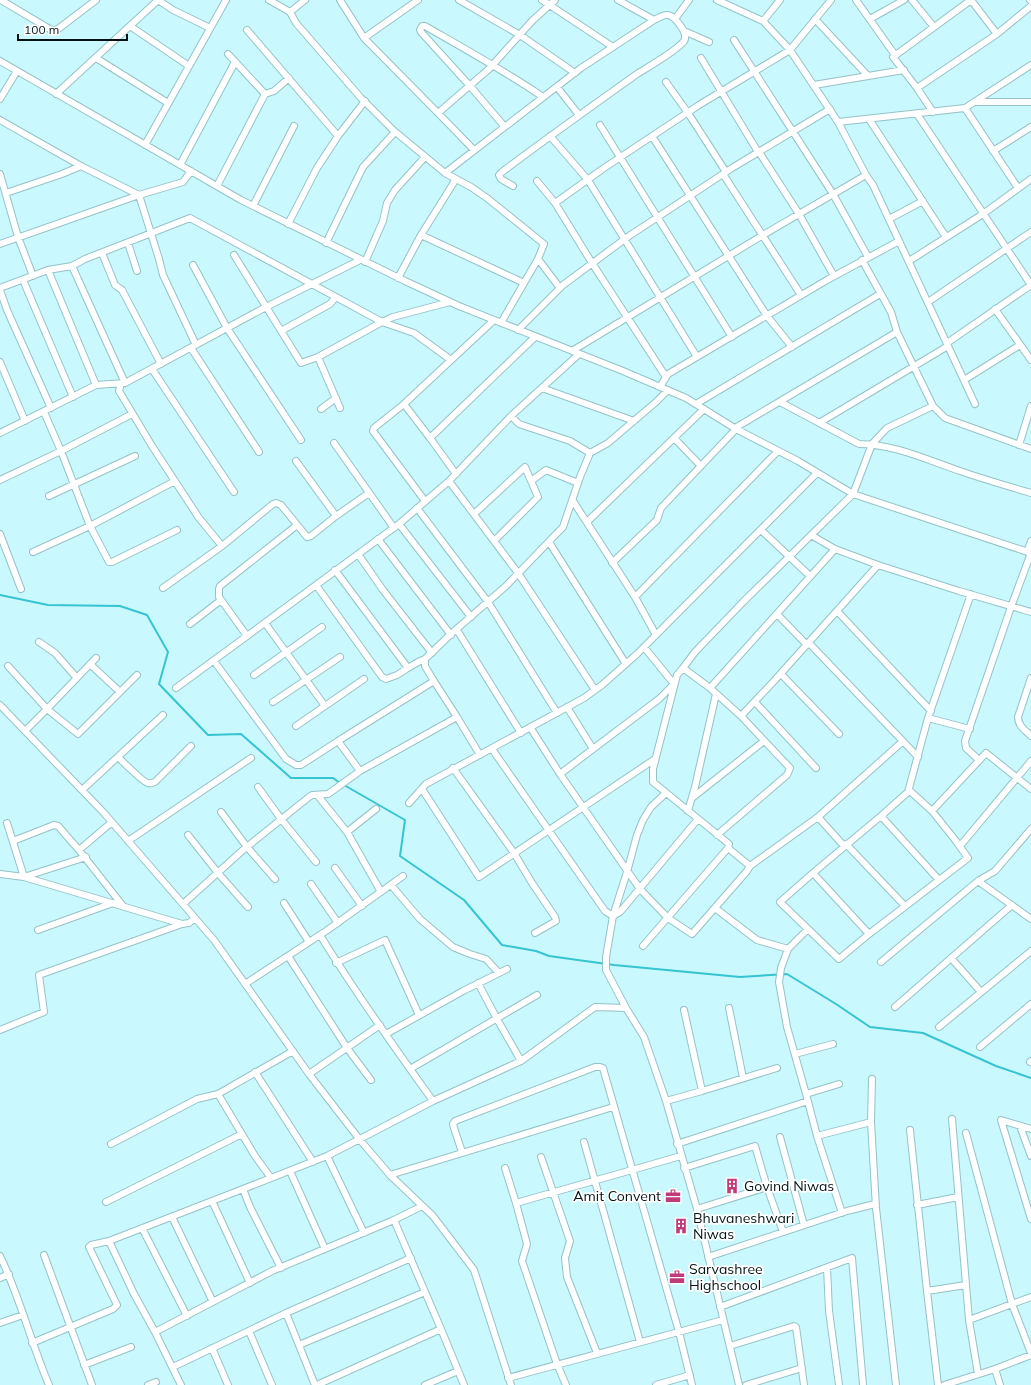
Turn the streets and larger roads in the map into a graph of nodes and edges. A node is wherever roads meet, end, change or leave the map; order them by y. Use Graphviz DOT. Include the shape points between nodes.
graph roads {
  1 [pos="96,0"];
  2 [pos="158,0"];
  3 [pos="226,0"];
  4 [pos="269,0"];
  5 [pos="305,0"];
  6 [pos="418,0"];
  7 [pos="459,0"];
  8 [pos="542,0"];
  9 [pos="555,0"];
  10 [pos="618,0"];
  11 [pos="689,0"];
  12 [pos="717,0"];
  13 [pos="780,0"];
  14 [pos="831,0"];
  15 [pos="856,0"];
  16 [pos="904,0"];
  17 [pos="912,0"];
  18 [pos="971,0"];
  19 [pos="1,1"];
  20 [pos="341,1"];
  21 [pos="725,2"];
  22 [pos="549,5"];
  23 [pos="1031,6"];
  24 [pos="290,12"];
  25 [pos="675,19"];
  26 [pos="815,19"];
  27 [pos="870,19"];
  28 [pos="654,20"];
  29 [pos="762,22"];
  30 [pos="130,26"];
  31 [pos="934,27"];
  32 [pos="210,28"];
  33 [pos="248,30"];
  34 [pos="684,31"];
  35 [pos="997,34"];
  36 [pos="520,35"];
  37 [pos="364,38"];
  38 [pos="734,40"];
  39 [pos="709,42"];
  40 [pos="613,47"];
  41 [pos="790,50"];
  42 [pos="228,54"];
  43 [pos="895,55"];
  44 [pos="96,58"];
  45 [pos="701,58"];
  46 [pos="0,61"];
  47 [pos="235,62"];
  48 [pos="493,64"];
  49 [pos="189,66"];
  50 [pos="1031,66"];
  51 [pos="904,70"];
  52 [pos="755,71"];
  53 [pos="17,72"];
  54 [pos="575,73"];
  55 [pos="868,76"];
  56 [pos="289,78"];
  57 [pos="666,82"];
  58 [pos="814,85"];
  59 [pos="470,86"];
  60 [pos="557,86"];
  61 [pos="918,88"];
  62 [pos="721,92"];
  63 [pos="56,94"];
  64 [pos="266,94"];
  65 [pos="543,97"];
  66 [pos="0,99"];
  67 [pos="365,101"];
  68 [pos="976,102"];
  69 [pos="1031,102"];
  70 [pos="168,104"];
  71 [pos="965,108"];
  72 [pos="830,109"];
  73 [pos="688,112"];
  74 [pos="933,112"];
  75 [pos="438,113"];
  76 [pos="917,114"];
  77 [pos="579,115"];
  78 [pos="869,119"];
  79 [pos="0,120"];
  80 [pos="838,122"];
  81 [pos="600,125"];
  82 [pos="294,126"];
  83 [pos="504,126"];
  84 [pos="1031,127"];
  85 [pos="395,132"];
  86 [pos="792,132"];
  87 [pos="338,136"];
  88 [pos="550,136"];
  89 [pos="652,136"];
  90 [pos="145,145"];
  91 [pos="474,150"];
  92 [pos="993,151"];
  93 [pos="758,152"];
  94 [pos="425,157"];
  95 [pos="620,157"];
  96 [pos="180,165"];
  97 [pos="81,166"];
  98 [pos="191,172"];
  99 [pos="445,173"];
  100 [pos="724,173"];
  101 [pos="0,174"];
  102 [pos="866,175"];
  103 [pos="456,179"];
  104 [pos="1031,179"];
  105 [pos="588,180"];
  106 [pos="537,181"];
  107 [pos="217,186"];
  108 [pos="513,186"];
  109 [pos="1018,188"];
  110 [pos="6,193"];
  111 [pos="833,194"];
  112 [pos="139,195"];
  113 [pos="690,196"];
  114 [pos="923,201"];
  115 [pos="556,203"];
  116 [pos="252,206"];
  117 [pos="799,214"];
  118 [pos="983,214"];
  119 [pos="657,217"];
  120 [pos="889,219"];
  121 [pos="288,224"];
  122 [pos="1031,232"];
  123 [pos="152,234"];
  124 [pos="421,235"];
  125 [pos="763,235"];
  126 [pos="18,237"];
  127 [pos="946,237"];
  128 [pos="624,240"];
  129 [pos="899,241"];
  130 [pos="128,243"];
  131 [pos="326,243"];
  132 [pos="0,244"];
  133 [pos="1006,249"];
  134 [pos="102,253"];
  135 [pos="234,255"];
  136 [pos="729,256"];
  137 [pos="868,257"];
  138 [pos="538,259"];
  139 [pos="862,260"];
  140 [pos="362,261"];
  141 [pos="909,261"];
  142 [pos="592,263"];
  143 [pos="193,265"];
  144 [pos="72,266"];
  145 [pos="48,270"];
  146 [pos="137,271"];
  147 [pos="34,276"];
  148 [pos="834,276"];
  149 [pos="694,277"];
  150 [pos="398,278"];
  151 [pos="23,280"];
  152 [pos="524,283"];
  153 [pos="312,284"];
  154 [pos="1031,285"];
  155 [pos="560,288"];
  156 [pos="0,289"];
  157 [pos="880,294"];
  158 [pos="801,295"];
  159 [pos="336,297"];
  160 [pos="660,298"];
  161 [pos="450,302"];
  162 [pos="928,302"];
  163 [pos="266,307"];
  164 [pos="996,310"];
  165 [pos="767,316"];
  166 [pos="628,318"];
  167 [pos="494,320"];
  168 [pos="382,322"];
  169 [pos="501,323"];
  170 [pos="227,328"];
  171 [pos="518,330"];
  172 [pos="281,331"];
  173 [pos="897,332"];
  174 [pos="535,337"];
  175 [pos="732,337"];
  176 [pos="948,345"];
  177 [pos="1020,345"];
  178 [pos="194,346"];
  179 [pos="792,347"];
  180 [pos="572,351"];
  181 [pos="579,354"];
  182 [pos="318,357"];
  183 [pos="697,357"];
  184 [pos="451,360"];
  185 [pos="1031,360"];
  186 [pos="0,362"];
  187 [pos="161,364"];
  188 [pos="914,366"];
  189 [pos="152,369"];
  190 [pos="666,377"];
  191 [pos="964,380"];
  192 [pos="123,383"];
  193 [pos="96,385"];
  194 [pos="660,387"];
  195 [pos="542,388"];
  196 [pos="668,390"];
  197 [pos="73,396"];
  198 [pos="336,398"];
  199 [pos="780,402"];
  200 [pos="404,404"];
  201 [pos="696,404"];
  202 [pos="976,404"];
  203 [pos="933,406"];
  204 [pos="1031,406"];
  205 [pos="51,408"];
  206 [pos="340,408"];
  207 [pos="704,409"];
  208 [pos="321,410"];
  209 [pos="44,412"];
  210 [pos="132,414"];
  211 [pos="510,416"];
  212 [pos="25,421"];
  213 [pos="634,421"];
  214 [pos="819,423"];
  215 [pos="736,428"];
  216 [pos="0,432"];
  217 [pos="430,438"];
  218 [pos="674,438"];
  219 [pos="301,440"];
  220 [pos="334,443"];
  221 [pos="872,444"];
  222 [pos="1019,445"];
  223 [pos="1031,450"];
  224 [pos="61,451"];
  225 [pos="778,451"];
  226 [pos="259,452"];
  227 [pos="590,453"];
  228 [pos="136,456"];
  229 [pos="296,461"];
  230 [pos="701,466"];
  231 [pos="817,473"];
  232 [pos="456,474"];
  233 [pos="0,480"];
  234 [pos="531,480"];
  235 [pos="449,481"];
  236 [pos="175,482"];
  237 [pos="578,483"];
  238 [pos="73,485"];
  239 [pos="234,492"];
  240 [pos="369,493"];
  241 [pos="1031,493"];
  242 [pos="853,494"];
  243 [pos="49,496"];
  244 [pos="426,501"];
  245 [pos="573,501"];
  246 [pos="417,508"];
  247 [pos="474,514"];
  248 [pos="336,516"];
  249 [pos="587,522"];
  250 [pos="90,526"];
  251 [pos="296,526"];
  252 [pos="396,526"];
  253 [pos="177,530"];
  254 [pos="761,530"];
  255 [pos="0,534"];
  256 [pos="811,535"];
  257 [pos="378,539"];
  258 [pos="494,541"];
  259 [pos="1031,541"];
  260 [pos="549,542"];
  261 [pos="222,546"];
  262 [pos="835,549"];
  263 [pos="33,552"];
  264 [pos="1030,553"];
  265 [pos="358,554"];
  266 [pos="789,557"];
  267 [pos="612,563"];
  268 [pos="878,564"];
  269 [pos="335,570"];
  270 [pos="518,573"];
  271 [pos="810,576"];
  272 [pos="316,585"];
  273 [pos="163,588"];
  274 [pos="21,589"];
  275 [pos="971,594"];
  276 [pos="635,597"];
  277 [pos="221,600"];
  278 [pos="488,602"];
  279 [pos="1011,606"];
  280 [pos="837,611"];
  281 [pos="1031,612"];
  282 [pos="776,614"];
  283 [pos="470,618"];
  284 [pos="265,623"];
  285 [pos="190,624"];
  286 [pos="322,628"];
  287 [pos="457,630"];
  288 [pos="451,635"];
  289 [pos="656,635"];
  290 [pos="247,636"];
  291 [pos="39,642"];
  292 [pos="808,644"];
  293 [pos="644,647"];
  294 [pos="286,652"];
  295 [pos="432,653"];
  296 [pos="340,657"];
  297 [pos="96,658"];
  298 [pos="425,659"];
  299 [pos="214,661"];
  300 [pos="90,664"];
  301 [pos="626,664"];
  302 [pos="8,666"];
  303 [pos="408,668"];
  304 [pos="683,668"];
  305 [pos="781,674"];
  306 [pos="137,675"];
  307 [pos="254,675"];
  308 [pos="77,678"];
  309 [pos="1031,678"];
  310 [pos="306,679"];
  311 [pos="364,679"];
  312 [pos="434,682"];
  313 [pos="674,684"];
  314 [pos="176,688"];
  315 [pos="710,688"];
  316 [pos="596,690"];
  317 [pos="120,692"];
  318 [pos="716,694"];
  319 [pos="273,702"];
  320 [pos="755,702"];
  321 [pos="0,705"];
  322 [pos="325,706"];
  323 [pos="567,707"];
  324 [pos="47,709"];
  325 [pos="931,711"];
  326 [pos="557,713"];
  327 [pos="163,715"];
  328 [pos="741,716"];
  329 [pos="457,717"];
  330 [pos="928,718"];
  331 [pos="296,726"];
  332 [pos="530,727"];
  333 [pos="970,728"];
  334 [pos="24,730"];
  335 [pos="521,733"];
  336 [pos="839,734"];
  337 [pos="1031,736"];
  338 [pos="338,741"];
  339 [pos="764,741"];
  340 [pos="902,742"];
  341 [pos="191,746"];
  342 [pos="492,749"];
  343 [pos="594,749"];
  344 [pos="480,755"];
  345 [pos="118,757"];
  346 [pos="918,757"];
  347 [pos="251,758"];
  348 [pos="655,759"];
  349 [pos="979,760"];
  350 [pos="1031,761"];
  351 [pos="453,768"];
  352 [pos="816,768"];
  353 [pos="360,771"];
  354 [pos="560,774"];
  355 [pos="1017,778"];
  356 [pos="258,787"];
  357 [pos="422,789"];
  358 [pos="1031,789"];
  359 [pos="82,790"];
  360 [pos="909,790"];
  361 [pos="666,793"];
  362 [pos="318,796"];
  363 [pos="692,798"];
  364 [pos="409,803"];
  365 [pos="583,808"];
  366 [pos="376,809"];
  367 [pos="688,811"];
  368 [pos="932,811"];
  369 [pos="221,812"];
  370 [pos="881,816"];
  371 [pos="818,817"];
  372 [pos="281,819"];
  373 [pos="698,819"];
  374 [pos="112,822"];
  375 [pos="7,823"];
  376 [pos="1031,829"];
  377 [pos="549,830"];
  378 [pos="347,832"];
  379 [pos="188,835"];
  380 [pos="717,835"];
  381 [pos="128,840"];
  382 [pos="13,841"];
  383 [pos="845,845"];
  384 [pos="960,846"];
  385 [pos="247,847"];
  386 [pos="728,848"];
  387 [pos="79,850"];
  388 [pos="514,854"];
  389 [pos="86,857"];
  390 [pos="316,862"];
  391 [pos="750,866"];
  392 [pos="335,868"];
  393 [pos="627,872"];
  394 [pos="813,872"];
  395 [pos="218,873"];
  396 [pos="0,874"];
  397 [pos="403,876"];
  398 [pos="24,877"];
  399 [pos="275,879"];
  400 [pos="939,880"];
  401 [pos="978,881"];
  402 [pos="311,884"];
  403 [pos="391,885"];
  404 [pos="640,889"];
  405 [pos="381,892"];
  406 [pos="113,903"];
  407 [pos="284,903"];
  408 [pos="183,904"];
  409 [pos="1012,905"];
  410 [pos="123,906"];
  411 [pos="362,906"];
  412 [pos="905,906"];
  413 [pos="248,907"];
  414 [pos="715,908"];
  415 [pos="613,916"];
  416 [pos="195,918"];
  417 [pos="668,918"];
  418 [pos="1031,919"];
  419 [pos="338,923"];
  420 [pos="182,924"];
  421 [pos="808,929"];
  422 [pos="38,930"];
  423 [pos="535,933"];
  424 [pos="869,934"];
  425 [pos="320,936"];
  426 [pos="309,942"];
  427 [pos="643,946"];
  428 [pos="788,949"];
  429 [pos="1031,951"];
  430 [pos="288,956"];
  431 [pos="951,958"];
  432 [pos="881,962"];
  433 [pos="336,963"];
  434 [pos="507,969"];
  435 [pos="499,973"];
  436 [pos="478,983"];
  437 [pos="245,984"];
  438 [pos="981,992"];
  439 [pos="537,996"];
  440 [pos="1031,1004"];
  441 [pos="895,1007"];
  442 [pos="626,1008"];
  443 [pos="729,1008"];
  444 [pos="684,1010"];
  445 [pos="420,1015"];
  446 [pos="496,1019"];
  447 [pos="380,1025"];
  448 [pos="939,1027"];
  449 [pos="0,1030"];
  450 [pos="386,1034"];
  451 [pos="832,1044"];
  452 [pos="980,1047"];
  453 [pos="347,1048"];
  454 [pos="293,1051"];
  455 [pos="795,1054"];
  456 [pos="521,1061"];
  457 [pos="777,1068"];
  458 [pos="410,1069"];
  459 [pos="255,1072"];
  460 [pos="309,1074"];
  461 [pos="743,1078"];
  462 [pos="872,1079"];
  463 [pos="371,1080"];
  464 [pos="839,1084"];
  465 [pos="702,1091"];
  466 [pos="218,1094"];
  467 [pos="806,1094"];
  468 [pos="433,1101"];
  469 [pos="666,1101"];
  470 [pos="808,1102"];
  471 [pos="613,1107"];
  472 [pos="952,1119"];
  473 [pos="871,1122"];
  474 [pos="1020,1126"];
  475 [pos="1031,1129"];
  476 [pos="910,1130"];
  477 [pos="966,1133"];
  478 [pos="242,1134"];
  479 [pos="817,1136"];
  480 [pos="780,1137"];
  481 [pos="360,1140"];
  482 [pos="584,1142"];
  483 [pos="111,1144"];
  484 [pos="677,1144"];
  485 [pos="462,1152"];
  486 [pos="327,1156"];
  487 [pos="681,1156"];
  488 [pos="1031,1156"];
  489 [pos="541,1157"];
  490 [pos="313,1162"];
  491 [pos="505,1168"];
  492 [pos="684,1168"];
  493 [pos="631,1170"];
  494 [pos="290,1171"];
  495 [pos="390,1175"];
  496 [pos="271,1178"];
  497 [pos="593,1180"];
  498 [pos="767,1187"];
  499 [pos="243,1189"];
  500 [pos="554,1192"];
  501 [pos="958,1197"];
  502 [pos="212,1201"];
  503 [pos="106,1202"];
  504 [pos="516,1203"];
  505 [pos="875,1204"];
  506 [pos="917,1205"];
  507 [pos="422,1206"];
  508 [pos="697,1209"];
  509 [pos="842,1213"];
  510 [pos="172,1216"];
  511 [pos="1031,1219"];
  512 [pos="394,1220"];
  513 [pos="804,1225"];
  514 [pos="142,1228"];
  515 [pos="783,1232"];
  516 [pos="364,1233"];
  517 [pos="109,1241"];
  518 [pos="326,1249"];
  519 [pos="44,1255"];
  520 [pos="0,1256"];
  521 [pos="411,1258"];
  522 [pos="708,1258"];
  523 [pos="282,1268"];
  524 [pos="826,1268"];
  525 [pos="9,1274"];
  526 [pos="0,1278"];
  527 [pos="250,1283"];
  528 [pos="966,1285"];
  529 [pos="927,1291"];
  530 [pos="425,1292"];
  531 [pos="1031,1297"];
  532 [pos="213,1302"];
  533 [pos="1012,1304"];
  534 [pos="720,1307"];
  535 [pos="286,1312"];
  536 [pos="23,1315"];
  537 [pos="187,1316"];
  538 [pos="723,1320"];
  539 [pos="969,1320"];
  540 [pos="0,1323"];
  541 [pos="71,1328"];
  542 [pos="249,1330"];
  543 [pos="441,1330"];
  544 [pos="155,1332"];
  545 [pos="679,1332"];
  546 [pos="640,1342"];
  547 [pos="32,1343"];
  548 [pos="299,1345"];
  549 [pos="730,1346"];
  550 [pos="131,1347"];
  551 [pos="212,1348"];
  552 [pos="597,1354"];
  553 [pos="1031,1354"];
  554 [pos="557,1364"];
  555 [pos="84,1365"];
  556 [pos="173,1367"];
  557 [pos="802,1368"];
  558 [pos="995,1369"];
  559 [pos="458,1371"];
  560 [pos="978,1374"];
  561 [pos="690,1375"];
  562 [pos="508,1378"];
  563 [pos="156,1382"];
  564 [pos="957,1383"];
  565 [pos="49,1385"];
  566 [pos="92,1385"];
  567 [pos="148,1385"];
  568 [pos="181,1385"];
  569 [pos="228,1385"];
  570 [pos="272,1385"];
  571 [pos="316,1385"];
  572 [pos="425,1385"];
  573 [pos="464,1385"];
  574 [pos="511,1385"];
  575 [pos="566,1385"];
  576 [pos="656,1385"];
  577 [pos="692,1385"];
  578 [pos="739,1385"];
  579 [pos="746,1385"];
  580 [pos="804,1385"];
  581 [pos="839,1385"];
  582 [pos="863,1385"];
  583 [pos="896,1385"];
  584 [pos="938,1385"];
  585 [pos="944,1385"];
  586 [pos="1000,1385"];
  1 -- 19 [label="street" via="58,30 53,31"];
  2 -- 30 [label="street"];
  2 -- 32 [label="street"];
  3 -- 32 [label="street"];
  4 -- 24 [label="street"];
  5 -- 24 [label="street"];
  6 -- 37 [label="street"];
  7 -- 36 [label="street"];
  8 -- 22 [label="street"];
  9 -- 22 [label="street"];
  10 -- 28 [label="street"];
  11 -- 25 [label="street"];
  12 -- 21 [label="street"];
  13 -- 29 [label="street"];
  14 -- 26 [label="street"];
  15 -- 27 [label="street"];
  16 -- 27 [label="street"];
  17 -- 31 [label="street"];
  18 -- 31 [label="street"];
  18 -- 35 [label="street"];
  20 -- 37 [label="street"];
  21 -- 29 [label="street"];
  22 -- 36 [label="street"];
  22 -- 40 [label="street"];
  23 -- 35 [label="street"];
  24 -- 67 [label="street" via="296,23"];
  25 -- 28 [label="street" via="668,15"];
  25 -- 34 [label="street"];
  26 -- 41 [label="street"];
  26 -- 55 [label="street"];
  27 -- 43 [label="street"];
  28 -- 40 [label="street"];
  29 -- 41 [label="street"];
  30 -- 44 [label="street"];
  30 -- 49 [label="street"];
  31 -- 43 [label="street"];
  32 -- 49 [label="street"];
  33 -- 56 [label="street"];
  34 -- 39 [label="street"];
  34 -- 77 [label="street" via="684,41 670,53"];
  35 -- 61 [label="street"];
  36 -- 48 [label="street"];
  36 -- 54 [label="street"];
  37 -- 75 [label="street"];
  38 -- 52 [label="street"];
  40 -- 54 [label="street"];
  41 -- 52 [label="street"];
  41 -- 58 [label="street"];
  42 -- 47 [label="street"];
  43 -- 51 [label="street" via="893,57"];
  44 -- 63 [label="street"];
  44 -- 70 [label="street"];
  45 -- 62 [label="street"];
  46 -- 53 [label="street"];
  47 -- 64 [label="street"];
  47 -- 96 [label="street"];
  48 -- 59 [label="street"];
  48 -- 59 [label="street" via="422,26 421,32"];
  48 -- 65 [label="street"];
  49 -- 70 [label="street"];
  50 -- 68 [label="street"];
  51 -- 55 [label="street"];
  51 -- 61 [label="street"];
  52 -- 62 [label="street"];
  52 -- 86 [label="street"];
  53 -- 63 [label="street"];
  53 -- 66 [label="street"];
  54 -- 60 [label="street"];
  55 -- 58 [label="street"];
  56 -- 64 [label="street" via="274,91"];
  56 -- 87 [label="street"];
  57 -- 73 [label="street"];
  58 -- 72 [label="street"];
  59 -- 75 [label="street"];
  59 -- 83 [label="street"];
  60 -- 65 [label="street"];
  60 -- 77 [label="street"];
  61 -- 74 [label="street"];
  62 -- 73 [label="street"];
  62 -- 93 [label="street"];
  63 -- 90 [label="street"];
  64 -- 107 [label="street"];
  65 -- 83 [label="street"];
  67 -- 85 [label="street"];
  67 -- 87 [label="street"];
  68 -- 69 [label="street"];
  68 -- 71 [label="street"];
  70 -- 90 [label="street"];
  71 -- 74 [label="street"];
  71 -- 92 [label="street"];
  72 -- 80 [label="street"];
  72 -- 86 [label="street"];
  73 -- 89 [label="street"];
  73 -- 100 [label="street"];
  74 -- 76 [label="street"];
  75 -- 91 [label="street"];
  76 -- 78 [label="street"];
  76 -- 118 [label="street"];
  77 -- 88 [label="street"];
  78 -- 80 [label="street"];
  78 -- 114 [label="street"];
  79 -- 97 [label="street"];
  80 -- 102 [label="street"];
  81 -- 95 [label="street"];
  82 -- 116 [label="street"];
  83 -- 91 [label="street"];
  84 -- 92 [label="street"];
  85 -- 94 [label="street"];
  85 -- 131 [label="street" via="363,167"];
  86 -- 93 [label="street"];
  86 -- 111 [label="street"];
  87 -- 121 [label="street"];
  88 -- 105 [label="street"];
  88 -- 108 [label="street" via="499,175"];
  89 -- 95 [label="street"];
  89 -- 113 [label="street"];
  90 -- 96 [label="street"];
  91 -- 99 [label="street"];
  92 -- 109 [label="street"];
  93 -- 100 [label="street"];
  93 -- 117 [label="street"];
  94 -- 99 [label="street"];
  94 -- 140 [label="street" via="387,203 383,221"];
  95 -- 105 [label="street"];
  95 -- 119 [label="street"];
  96 -- 98 [label="street"];
  97 -- 110 [label="street"];
  97 -- 112 [label="street"];
  98 -- 107 [label="street"];
  98 -- 112 [label="street" via="183,182"];
  99 -- 103 [label="street"];
  100 -- 113 [label="street"];
  100 -- 125 [label="street"];
  101 -- 110 [label="street"];
  102 -- 111 [label="street"];
  102 -- 120 [label="street"];
  103 -- 124 [label="street"];
  103 -- 138 [label="street" via="487,198 544,244"];
  104 -- 109 [label="street"];
  105 -- 115 [label="street"];
  105 -- 128 [label="street"];
  106 -- 115 [label="street"];
  107 -- 116 [label="street"];
  109 -- 118 [label="street"];
  110 -- 126 [label="street"];
  111 -- 117 [label="street"];
  111 -- 137 [label="street"];
  112 -- 123 [label="street"];
  112 -- 126 [label="street"];
  113 -- 119 [label="street"];
  113 -- 136 [label="street"];
  114 -- 120 [label="street"];
  114 -- 127 [label="street"];
  115 -- 142 [label="street"];
  116 -- 121 [label="street"];
  117 -- 125 [label="street"];
  117 -- 148 [label="street"];
  118 -- 127 [label="street"];
  118 -- 133 [label="street"];
  119 -- 128 [label="street"];
  119 -- 149 [label="street"];
  120 -- 129 [label="street"];
  121 -- 131 [label="street"];
  122 -- 133 [label="street"];
  123 -- 130 [label="street"];
  123 -- 153 [label="street" via="190,218"];
  123 -- 178 [label="street" via="163,275"];
  124 -- 150 [label="street"];
  124 -- 152 [label="street"];
  125 -- 136 [label="street"];
  125 -- 158 [label="street"];
  126 -- 132 [label="street"];
  126 -- 147 [label="street"];
  127 -- 141 [label="street"];
  128 -- 142 [label="street"];
  128 -- 160 [label="street"];
  129 -- 137 [label="street"];
  129 -- 141 [label="street"];
  130 -- 134 [label="street"];
  130 -- 146 [label="street"];
  131 -- 140 [label="street"];
  133 -- 154 [label="street"];
  133 -- 162 [label="street"];
  134 -- 144 [label="street"];
  134 -- 187 [label="street" via="115,286 122,290"];
  135 -- 163 [label="street"];
  136 -- 149 [label="street"];
  136 -- 165 [label="street"];
  137 -- 139 [label="street"];
  138 -- 152 [label="street"];
  138 -- 155 [label="street"];
  139 -- 148 [label="street"];
  139 -- 157 [label="street"];
  140 -- 150 [label="street"];
  140 -- 153 [label="street"];
  141 -- 162 [label="street"];
  142 -- 155 [label="street"];
  142 -- 166 [label="street"];
  143 -- 170 [label="street"];
  144 -- 145 [label="street"];
  144 -- 192 [label="street"];
  145 -- 147 [label="street"];
  145 -- 193 [label="street"];
  147 -- 151 [label="street"];
  148 -- 158 [label="street"];
  149 -- 160 [label="street"];
  149 -- 175 [label="street"];
  150 -- 161 [label="street"];
  151 -- 156 [label="street"];
  151 -- 197 [label="street"];
  152 -- 169 [label="street"];
  153 -- 159 [label="street"];
  153 -- 163 [label="street"];
  154 -- 164 [label="street"];
  155 -- 171 [label="street"];
  156 -- 205 [label="street"];
  157 -- 173 [label="street" via="891,312"];
  157 -- 179 [label="street"];
  158 -- 165 [label="street"];
  159 -- 168 [label="street"];
  159 -- 172 [label="street" via="330,304"];
  160 -- 166 [label="street"];
  160 -- 183 [label="street"];
  161 -- 167 [label="street"];
  161 -- 168 [label="street"];
  162 -- 176 [label="street"];
  163 -- 170 [label="street"];
  163 -- 172 [label="street"];
  164 -- 176 [label="street"];
  164 -- 177 [label="street"];
  165 -- 175 [label="street"];
  165 -- 179 [label="street"];
  166 -- 180 [label="street"];
  166 -- 190 [label="street"];
  167 -- 169 [label="street"];
  167 -- 184 [label="street"];
  168 -- 182 [label="street"];
  168 -- 184 [label="street" via="414,333"];
  169 -- 171 [label="street"];
  170 -- 178 [label="street"];
  170 -- 219 [label="street"];
  171 -- 174 [label="street"];
  172 -- 182 [label="street" via="301,363"];
  173 -- 188 [label="street"];
  173 -- 199 [label="street"];
  174 -- 180 [label="street"];
  174 -- 217 [label="street"];
  175 -- 183 [label="street"];
  176 -- 188 [label="street"];
  176 -- 191 [label="street"];
  177 -- 185 [label="street"];
  177 -- 191 [label="street"];
  178 -- 187 [label="street"];
  178 -- 226 [label="street"];
  179 -- 201 [label="street"];
  180 -- 181 [label="street"];
  181 -- 194 [label="street"];
  181 -- 195 [label="street"];
  182 -- 198 [label="street"];
  183 -- 190 [label="street"];
  184 -- 200 [label="street"];
  186 -- 212 [label="street"];
  187 -- 189 [label="street"];
  188 -- 203 [label="street"];
  188 -- 214 [label="street"];
  189 -- 192 [label="street"];
  189 -- 239 [label="street"];
  190 -- 194 [label="street"];
  191 -- 202 [label="street"];
  192 -- 193 [label="street"];
  192 -- 210 [label="street" via="119,391"];
  193 -- 197 [label="street"];
  194 -- 196 [label="street"];
  195 -- 211 [label="street"];
  195 -- 213 [label="street"];
  196 -- 201 [label="street"];
  196 -- 213 [label="street"];
  197 -- 205 [label="street"];
  198 -- 206 [label="street"];
  198 -- 208 [label="street"];
  199 -- 214 [label="street"];
  199 -- 215 [label="street"];
  200 -- 217 [label="street"];
  200 -- 244 [label="street" via="373,431"];
  201 -- 207 [label="street"];
  203 -- 221 [label="street" via="887,428"];
  203 -- 222 [label="street" via="945,418"];
  204 -- 222 [label="street"];
  205 -- 209 [label="street"];
  207 -- 215 [label="street"];
  207 -- 218 [label="street"];
  209 -- 212 [label="street"];
  209 -- 224 [label="street"];
  210 -- 224 [label="street"];
  210 -- 236 [label="street"];
  211 -- 227 [label="street" via="519,424 570,441"];
  211 -- 232 [label="street"];
  212 -- 216 [label="street"];
  213 -- 227 [label="street" via="608,444"];
  214 -- 221 [label="street" via="859,444"];
  215 -- 225 [label="street"];
  215 -- 230 [label="street"];
  217 -- 232 [label="street"];
  218 -- 230 [label="street"];
  218 -- 249 [label="street"];
  220 -- 240 [label="street"];
  221 -- 241 [label="street" via="898,449"];
  221 -- 242 [label="street"];
  222 -- 223 [label="street"];
  224 -- 233 [label="street"];
  224 -- 238 [label="street"];
  225 -- 231 [label="street"];
  225 -- 276 [label="street"];
  227 -- 237 [label="street"];
  228 -- 238 [label="street"];
  229 -- 248 [label="street"];
  230 -- 267 [label="street" via="661,508 657,520"];
  231 -- 242 [label="street"];
  231 -- 254 [label="street"];
  232 -- 235 [label="street"];
  234 -- 237 [label="street" via="546,470"];
  234 -- 247 [label="street" via="525,467"];
  234 -- 258 [label="street" via="538,498"];
  235 -- 244 [label="street"];
  235 -- 247 [label="street"];
  236 -- 250 [label="street"];
  236 -- 261 [label="street" via="198,518"];
  237 -- 245 [label="street"];
  238 -- 243 [label="street"];
  238 -- 250 [label="street"];
  240 -- 248 [label="street"];
  240 -- 252 [label="street"];
  242 -- 256 [label="street"];
  242 -- 264 [label="street"];
  244 -- 246 [label="street"];
  245 -- 249 [label="street"];
  245 -- 260 [label="street" via="563,527"];
  246 -- 252 [label="street"];
  246 -- 278 [label="street"];
  247 -- 258 [label="street"];
  248 -- 251 [label="street" via="309,537"];
  249 -- 267 [label="street"];
  250 -- 253 [label="street" via="110,562"];
  250 -- 263 [label="street"];
  251 -- 261 [label="street" via="281,505 276,503"];
  251 -- 277 [label="street" via="220,586 218,593"];
  252 -- 257 [label="street"];
  252 -- 283 [label="street"];
  254 -- 266 [label="street"];
  254 -- 289 [label="street"];
  255 -- 274 [label="street"];
  256 -- 262 [label="street"];
  256 -- 266 [label="street"];
  257 -- 265 [label="street"];
  257 -- 288 [label="street"];
  258 -- 270 [label="street"];
  259 -- 264 [label="street"];
  260 -- 270 [label="street"];
  260 -- 301 [label="street"];
  261 -- 273 [label="street"];
  262 -- 268 [label="street"];
  262 -- 271 [label="street"];
  264 -- 279 [label="street"];
  265 -- 269 [label="street"];
  265 -- 295 [label="street"];
  266 -- 271 [label="street"];
  266 -- 304 [label="street" via="695,652"];
  267 -- 276 [label="street"];
  268 -- 275 [label="street"];
  268 -- 280 [label="street"];
  269 -- 272 [label="street"];
  269 -- 303 [label="street"];
  270 -- 278 [label="street"];
  270 -- 316 [label="street"];
  271 -- 282 [label="street"];
  272 -- 284 [label="street"];
  272 -- 303 [label="street" via="382,677 386,679"];
  275 -- 279 [label="street"];
  275 -- 325 [label="street"];
  276 -- 289 [label="street"];
  277 -- 285 [label="street"];
  277 -- 290 [label="street"];
  278 -- 283 [label="street"];
  278 -- 326 [label="street"];
  279 -- 281 [label="street"];
  279 -- 333 [label="street"];
  280 -- 292 [label="street"];
  280 -- 325 [label="street"];
  282 -- 292 [label="street"];
  282 -- 315 [label="street"];
  283 -- 287 [label="street"];
  284 -- 290 [label="street"];
  284 -- 294 [label="street"];
  286 -- 294 [label="street"];
  287 -- 288 [label="street"];
  287 -- 335 [label="street"];
  288 -- 295 [label="street"];
  289 -- 293 [label="street"];
  290 -- 299 [label="street"];
  291 -- 308 [label="street" via="55,652"];
  292 -- 305 [label="street"];
  292 -- 340 [label="street"];
  293 -- 301 [label="street"];
  293 -- 313 [label="street"];
  294 -- 307 [label="street"];
  294 -- 310 [label="street"];
  295 -- 298 [label="street"];
  296 -- 310 [label="street"];
  297 -- 300 [label="street"];
  298 -- 303 [label="street"];
  298 -- 312 [label="street" via="425,666"];
  299 -- 314 [label="street"];
  299 -- 338 [label="street" via="286,759 300,765"];
  300 -- 308 [label="street"];
  300 -- 317 [label="street"];
  301 -- 316 [label="street"];
  302 -- 324 [label="street"];
  304 -- 313 [label="street"];
  304 -- 315 [label="street"];
  305 -- 320 [label="street"];
  305 -- 336 [label="street"];
  306 -- 317 [label="street"];
  308 -- 324 [label="street"];
  309 -- 337 [label="street" via="1018,722"];
  310 -- 319 [label="street"];
  310 -- 322 [label="street"];
  311 -- 322 [label="street"];
  312 -- 329 [label="street"];
  312 -- 338 [label="street"];
  313 -- 343 [label="street" via="659,699"];
  313 -- 348 [label="street"];
  315 -- 318 [label="street"];
  316 -- 323 [label="street"];
  317 -- 324 [label="street" via="78,734"];
  318 -- 328 [label="street"];
  318 -- 363 [label="street"];
  320 -- 328 [label="street"];
  320 -- 352 [label="street"];
  321 -- 334 [label="street"];
  322 -- 331 [label="street"];
  323 -- 326 [label="street"];
  323 -- 343 [label="street"];
  324 -- 334 [label="street"];
  325 -- 330 [label="street"];
  326 -- 332 [label="street"];
  327 -- 345 [label="street"];
  328 -- 339 [label="street"];
  329 -- 344 [label="street"];
  329 -- 353 [label="street"];
  330 -- 333 [label="street"];
  330 -- 346 [label="street"];
  332 -- 335 [label="street"];
  332 -- 354 [label="street"];
  333 -- 349 [label="street" via="965,746"];
  334 -- 359 [label="street"];
  335 -- 342 [label="street"];
  338 -- 353 [label="street"];
  339 -- 363 [label="street"];
  339 -- 380 [label="street" via="790,768 787,775"];
  340 -- 346 [label="street"];
  340 -- 371 [label="street"];
  341 -- 345 [label="street" via="151,784"];
  342 -- 344 [label="street"];
  342 -- 377 [label="street"];
  343 -- 354 [label="street"];
  344 -- 351 [label="street"];
  345 -- 359 [label="street"];
  346 -- 360 [label="street"];
  347 -- 381 [label="street"];
  348 -- 361 [label="street" via="653,782"];
  348 -- 365 [label="street"];
  349 -- 355 [label="street" via="986,753"];
  349 -- 368 [label="street"];
  350 -- 355 [label="street"];
  351 -- 357 [label="street"];
  351 -- 388 [label="street"];
  353 -- 362 [label="street" via="328,794"];
  354 -- 365 [label="street"];
  355 -- 358 [label="street"];
  355 -- 384 [label="street"];
  356 -- 372 [label="street"];
  357 -- 364 [label="street"];
  357 -- 388 [label="street" via="479,877"];
  359 -- 374 [label="street"];
  360 -- 368 [label="street"];
  360 -- 370 [label="street"];
  361 -- 367 [label="street"];
  361 -- 393 [label="street" via="651,807 644,820"];
  362 -- 372 [label="street" via="312,795"];
  362 -- 378 [label="street"];
  363 -- 367 [label="street"];
  365 -- 377 [label="street"];
  365 -- 393 [label="street"];
  366 -- 378 [label="street"];
  367 -- 373 [label="street"];
  368 -- 384 [label="street"];
  369 -- 385 [label="street"];
  370 -- 383 [label="street"];
  370 -- 400 [label="street"];
  371 -- 383 [label="street"];
  371 -- 391 [label="street"];
  372 -- 385 [label="street"];
  372 -- 390 [label="street"];
  373 -- 380 [label="street"];
  373 -- 404 [label="street"];
  374 -- 381 [label="street"];
  374 -- 387 [label="street"];
  375 -- 382 [label="street"];
  376 -- 401 [label="street" via="995,871"];
  377 -- 388 [label="street"];
  377 -- 415 [label="street" via="605,911"];
  378 -- 405 [label="street"];
  379 -- 395 [label="street"];
  380 -- 386 [label="street" via="729,844"];
  381 -- 408 [label="street"];
  382 -- 387 [label="street" via="54,825 58,826"];
  382 -- 398 [label="street"];
  383 -- 394 [label="street"];
  383 -- 412 [label="street"];
  384 -- 400 [label="street" via="968,858"];
  385 -- 395 [label="street"];
  385 -- 399 [label="street"];
  386 -- 391 [label="street"];
  386 -- 417 [label="street"];
  387 -- 389 [label="street"];
  388 -- 423 [label="street" via="555,916 556,921"];
  389 -- 398 [label="street"];
  389 -- 410 [label="street"];
  391 -- 414 [label="street"];
  392 -- 411 [label="street"];
  393 -- 404 [label="street"];
  393 -- 415 [label="street"];
  394 -- 421 [label="street" via="780,902"];
  394 -- 424 [label="street"];
  395 -- 408 [label="street"];
  395 -- 413 [label="street"];
  396 -- 398 [label="street"];
  397 -- 403 [label="street"];
  398 -- 406 [label="street"];
  400 -- 412 [label="street"];
  401 -- 409 [label="street"];
  401 -- 432 [label="street"];
  402 -- 419 [label="street"];
  403 -- 405 [label="street"];
  403 -- 435 [label="street" via="420,919 453,947 486,959"];
  404 -- 415 [label="street" via="620,912"];
  404 -- 417 [label="street"];
  405 -- 411 [label="street"];
  406 -- 410 [label="street"];
  406 -- 422 [label="street"];
  407 -- 426 [label="street"];
  408 -- 416 [label="street"];
  409 -- 418 [label="street"];
  409 -- 431 [label="street"];
  410 -- 420 [label="street"];
  411 -- 419 [label="street"];
  412 -- 424 [label="street"];
  414 -- 417 [label="street" via="692,934"];
  414 -- 428 [label="street" via="757,940"];
  415 -- 442 [label="street" via="606,970"];
  416 -- 420 [label="street" via="189,923"];
  416 -- 437 [label="street"];
  417 -- 427 [label="street"];
  419 -- 425 [label="street"];
  420 -- 449 [label="street" via="39,975 44,1012"];
  421 -- 424 [label="street" via="839,959"];
  421 -- 428 [label="street"];
  425 -- 426 [label="street"];
  425 -- 433 [label="street"];
  426 -- 430 [label="street"];
  428 -- 455 [label="street" via="779,982"];
  429 -- 438 [label="street"];
  430 -- 437 [label="street"];
  430 -- 453 [label="street"];
  431 -- 438 [label="street"];
  431 -- 441 [label="street"];
  433 -- 445 [label="street" via="385,940"];
  433 -- 447 [label="street"];
  434 -- 435 [label="street"];
  435 -- 436 [label="street"];
  436 -- 445 [label="street"];
  436 -- 446 [label="street"];
  437 -- 454 [label="street"];
  438 -- 448 [label="street"];
  439 -- 446 [label="street"];
  440 -- 452 [label="street"];
  442 -- 456 [label="street" via="595,1007"];
  442 -- 469 [label="street" via="644,1037"];
  443 -- 461 [label="street"];
  444 -- 465 [label="street"];
  445 -- 450 [label="street"];
  446 -- 456 [label="street"];
  446 -- 458 [label="street"];
  447 -- 450 [label="street"];
  447 -- 453 [label="street"];
  450 -- 458 [label="street"];
  451 -- 455 [label="street"];
  453 -- 460 [label="street"];
  453 -- 463 [label="street"];
  454 -- 459 [label="street"];
  454 -- 460 [label="street"];
  455 -- 467 [label="street"];
  456 -- 468 [label="street"];
  457 -- 461 [label="street"];
  458 -- 468 [label="street"];
  459 -- 466 [label="street"];
  459 -- 490 [label="street"];
  460 -- 481 [label="street"];
  461 -- 465 [label="street"];
  462 -- 473 [label="street"];
  464 -- 467 [label="street"];
  465 -- 469 [label="street"];
  466 -- 478 [label="street"];
  466 -- 483 [label="street" via="197,1099"];
  467 -- 470 [label="street"];
  468 -- 481 [label="street"];
  469 -- 484 [label="street"];
  470 -- 479 [label="street"];
  470 -- 484 [label="street"];
  471 -- 485 [label="street"];
  471 -- 485 [label="street" via="602,1068 595,1067 455,1121 453,1124"];
  471 -- 493 [label="street"];
  472 -- 501 [label="street"];
  473 -- 479 [label="street"];
  473 -- 505 [label="street"];
  474 -- 475 [label="street"];
  474 -- 488 [label="street"];
  474 -- 511 [label="street" via="1001,1120"];
  476 -- 506 [label="street"];
  477 -- 533 [label="street"];
  478 -- 496 [label="street"];
  478 -- 503 [label="street"];
  479 -- 509 [label="street"];
  480 -- 513 [label="street"];
  481 -- 486 [label="street"];
  481 -- 495 [label="street"];
  482 -- 497 [label="street"];
  484 -- 487 [label="street"];
  485 -- 495 [label="street"];
  486 -- 490 [label="street"];
  486 -- 516 [label="street"];
  487 -- 492 [label="street"];
  487 -- 493 [label="street"];
  489 -- 500 [label="street"];
  490 -- 494 [label="street"];
  491 -- 504 [label="street"];
  492 -- 498 [label="street" via="755,1146"];
  492 -- 508 [label="street"];
  493 -- 497 [label="street"];
  493 -- 545 [label="street"];
  494 -- 496 [label="street"];
  494 -- 518 [label="street"];
  495 -- 507 [label="street"];
  496 -- 499 [label="street"];
  497 -- 500 [label="street"];
  497 -- 546 [label="street"];
  498 -- 508 [label="street"];
  498 -- 515 [label="street"];
  499 -- 502 [label="street"];
  499 -- 523 [label="street"];
  500 -- 504 [label="street"];
  500 -- 552 [label="street" via="570,1241 566,1258 567,1277"];
  501 -- 506 [label="street"];
  501 -- 528 [label="street"];
  502 -- 510 [label="street"];
  502 -- 527 [label="street"];
  504 -- 554 [label="street" via="528,1244 522,1261"];
  505 -- 509 [label="street"];
  505 -- 583 [label="street"];
  506 -- 529 [label="street"];
  507 -- 512 [label="street"];
  507 -- 562 [label="street" via="433,1216 474,1270"];
  508 -- 522 [label="street"];
  509 -- 513 [label="street"];
  510 -- 514 [label="street"];
  510 -- 532 [label="street"];
  512 -- 516 [label="street"];
  512 -- 521 [label="street"];
  513 -- 515 [label="street"];
  514 -- 517 [label="street"];
  514 -- 537 [label="street"];
  515 -- 522 [label="street"];
  516 -- 518 [label="street"];
  517 -- 541 [label="street" via="91,1245 89,1248 117,1305 114,1310"];
  517 -- 544 [label="street"];
  518 -- 523 [label="street"];
  519 -- 541 [label="street"];
  520 -- 525 [label="street"];
  521 -- 530 [label="street"];
  521 -- 535 [label="street"];
  522 -- 534 [label="street"];
  523 -- 527 [label="street"];
  524 -- 534 [label="street"];
  524 -- 581 [label="street"];
  524 -- 582 [label="street" via="852,1258"];
  525 -- 526 [label="street"];
  525 -- 536 [label="street"];
  527 -- 532 [label="street"];
  528 -- 529 [label="street"];
  528 -- 539 [label="street"];
  529 -- 584 [label="street"];
  530 -- 543 [label="street"];
  530 -- 548 [label="street"];
  531 -- 533 [label="street"];
  532 -- 537 [label="street"];
  533 -- 539 [label="street"];
  533 -- 553 [label="street"];
  534 -- 538 [label="street"];
  535 -- 542 [label="street"];
  535 -- 548 [label="street"];
  536 -- 540 [label="street"];
  536 -- 547 [label="street"];
  537 -- 544 [label="street"];
  538 -- 545 [label="street"];
  538 -- 549 [label="street"];
  539 -- 560 [label="street"];
  541 -- 547 [label="street"];
  541 -- 555 [label="street"];
  542 -- 551 [label="street"];
  542 -- 570 [label="street"];
  543 -- 559 [label="street"];
  543 -- 571 [label="street"];
  544 -- 556 [label="street"];
  545 -- 546 [label="street"];
  545 -- 561 [label="street"];
  546 -- 552 [label="street"];
  547 -- 565 [label="street"];
  548 -- 571 [label="street"];
  549 -- 557 [label="street" via="794,1326 797,1329"];
  549 -- 578 [label="street"];
  550 -- 555 [label="street"];
  551 -- 556 [label="street"];
  551 -- 569 [label="street"];
  552 -- 554 [label="street"];
  553 -- 558 [label="street"];
  554 -- 562 [label="street"];
  554 -- 575 [label="street"];
  555 -- 566 [label="street"];
  556 -- 568 [label="street"];
  557 -- 579 [label="street"];
  557 -- 580 [label="street"];
  558 -- 560 [label="street"];
  558 -- 586 [label="street"];
  559 -- 572 [label="street"];
  559 -- 573 [label="street"];
  560 -- 564 [label="street"];
  561 -- 576 [label="street"];
  561 -- 577 [label="street"];
  562 -- 574 [label="street"];
  563 -- 567 [label="street"];
  564 -- 585 [label="street"];
}
